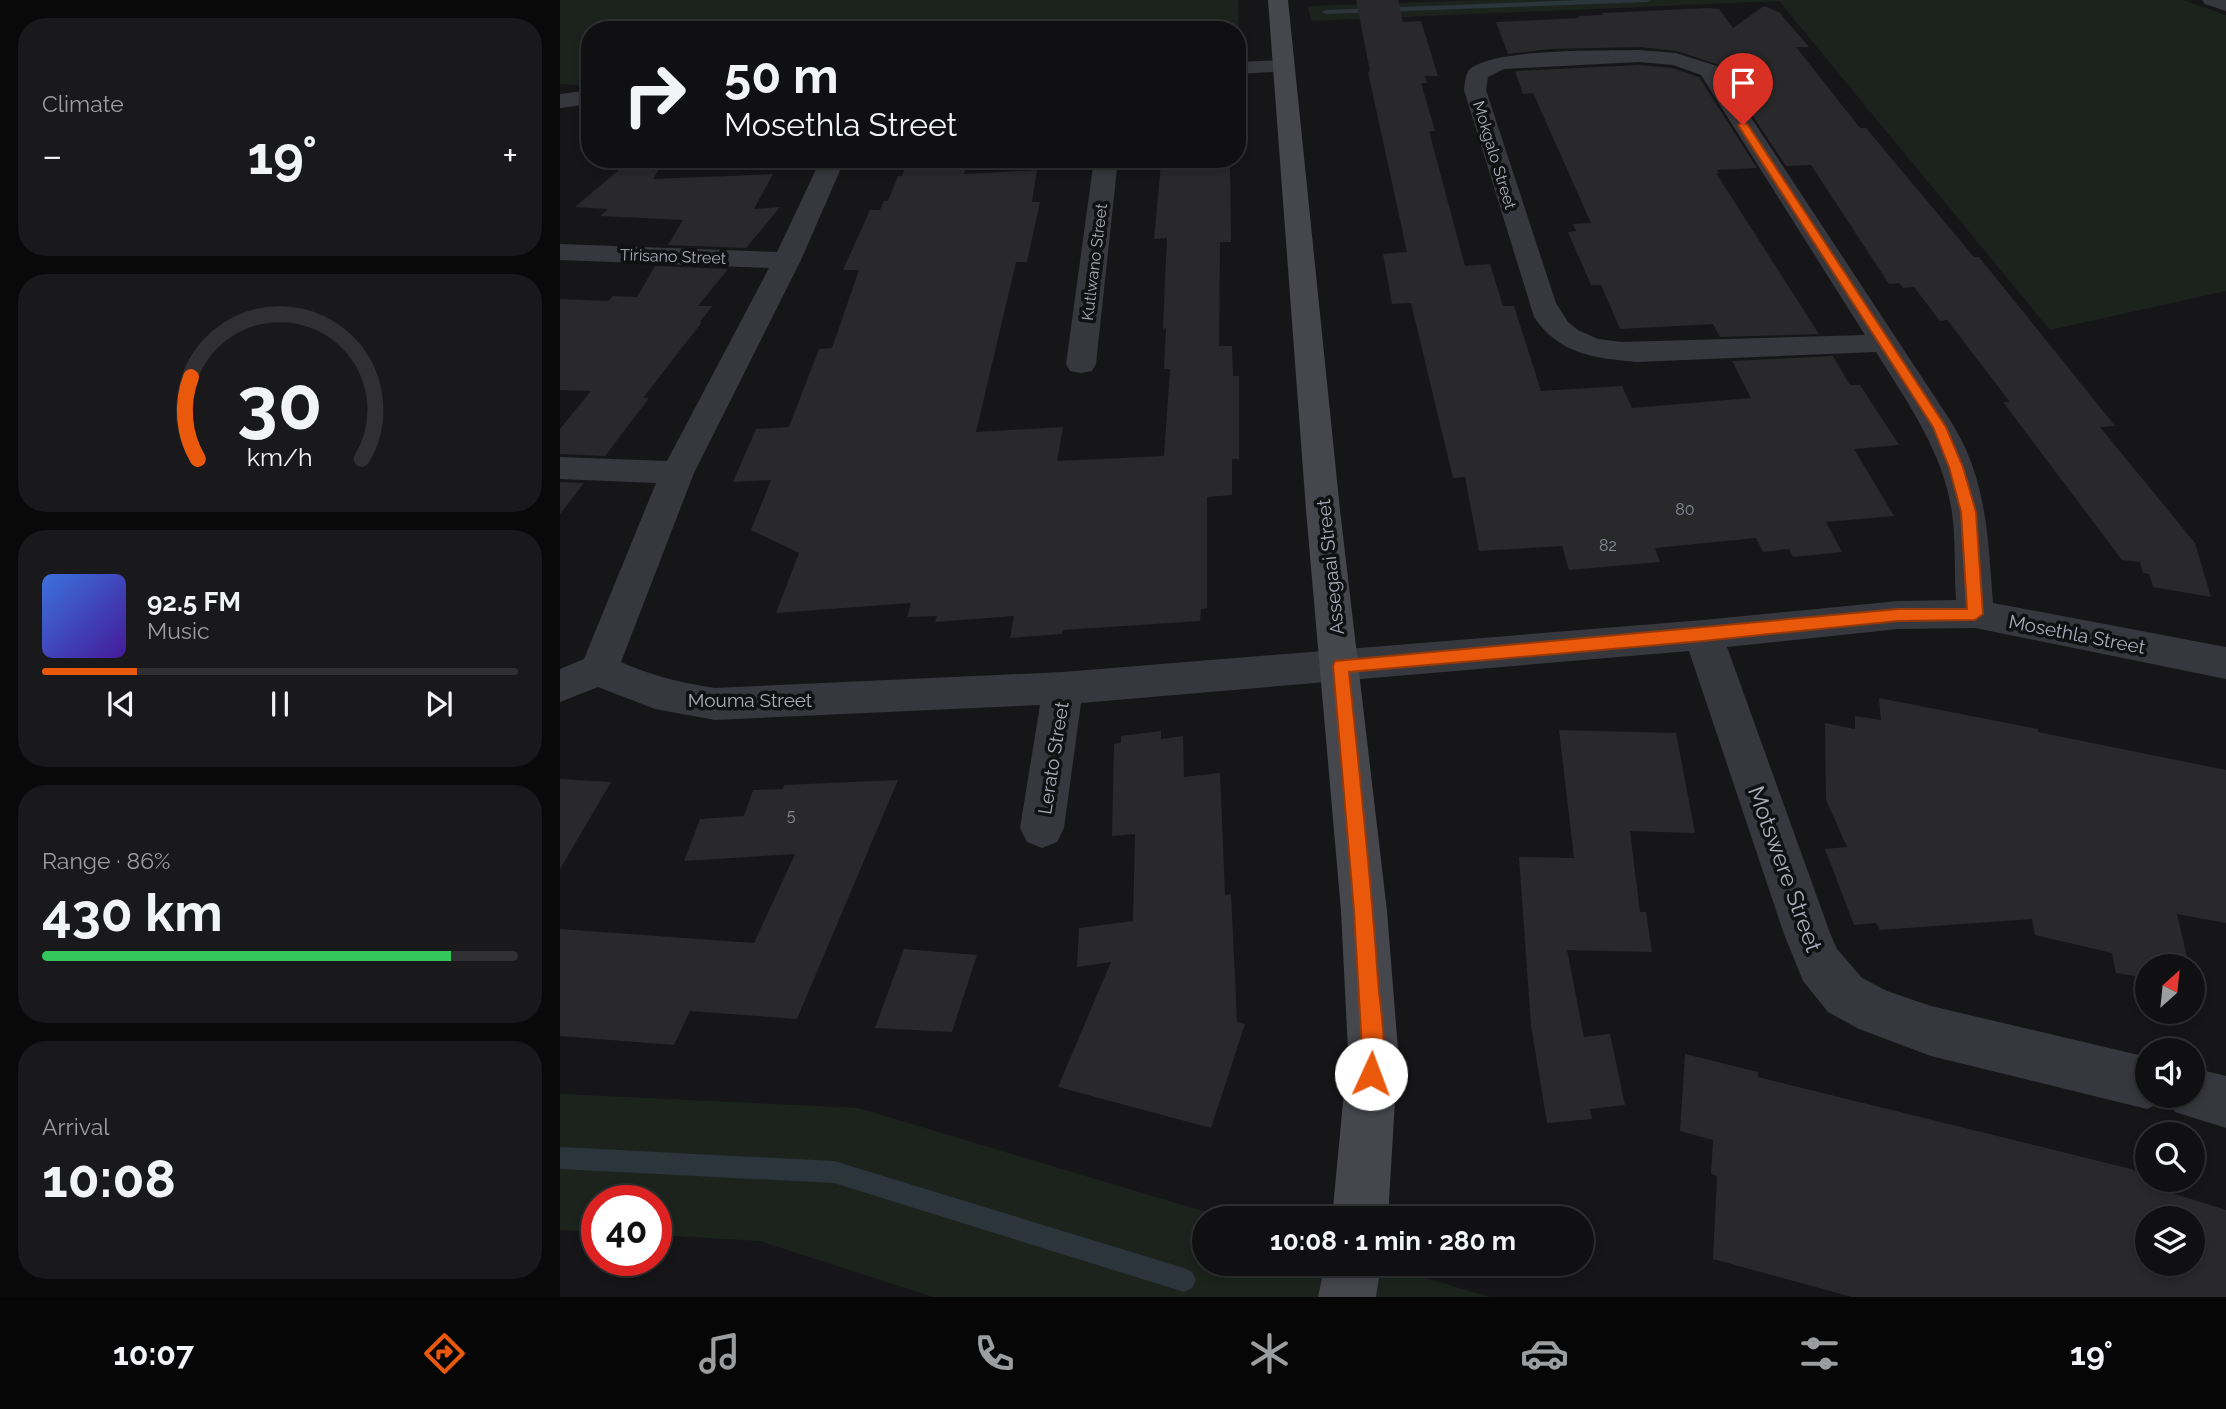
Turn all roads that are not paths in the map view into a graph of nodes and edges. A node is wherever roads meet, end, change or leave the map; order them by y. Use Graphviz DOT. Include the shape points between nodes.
graph roads {
  1 [pos="1279,0"];
  2 [pos="2212,0"];
  3 [pos="2226,5"];
  4 [pos="1283,66"];
  5 [pos="1246,68"];
  6 [pos="581,98"];
  7 [pos="560,101"];
  8 [pos="829,168"];
  9 [pos="1105,168"];
  10 [pos="560,252"];
  11 [pos="787,260"];
  12 [pos="1884,343"];
  13 [pos="1081,364"];
  14 [pos="560,468"];
  15 [pos="677,473"];
  16 [pos="1975,614"];
  17 [pos="1703,635"];
  18 [pos="2226,663"];
  19 [pos="1341,666"];
  20 [pos="599,669"];
  21 [pos="560,686"];
  22 [pos="1063,688"];
  23 [pos="1042,828"];
  24 [pos="2135,1080"];
  25 [pos="2205,1097"];
  26 [pos="2226,1102"];
  27 [pos="1361,1206"];
  28 [pos="1351,1276"];
  29 [pos="1348,1297"];
  1 -- 4 [label="street, Assegaai Street"];
  2 -- 3 [label="street"];
  4 -- 5 [label="street"];
  4 -- 19 [label="street, Assegaai Street"];
  6 -- 7 [label="street"];
  8 -- 11 [label="street"];
  9 -- 13 [label="street, Kutlwano Street"];
  10 -- 11 [label="street, Tirisano Street"];
  11 -- 15 [label="street"];
  12 -- 12 [label="street, Mokgalo Street" via="1709,71 1676,59 1639,57 1500,63 1478,74 1475,90 1547,317 1558,331 1580,343 1637,353"];
  12 -- 16 [label="street, Mokgalo Street" via="1939,427 1956,467 1969,512"];
  14 -- 15 [label="street"];
  15 -- 20 [label="street"];
  16 -- 17 [label="street, Mosethla Street" via="1898,615"];
  16 -- 18 [label="street, Mosethla Street"];
  17 -- 19 [label="street, Mosethla Street"];
  17 -- 24 [label="street, Motswere Street" via="1807,933 1820,965 1845,995 1876,1012 1931,1031"];
  19 -- 22 [label="street, Mouma Street"];
  19 -- 27 [label="street, Assegaai Street" via="1373,1050"];
  20 -- 21 [label="street"];
  20 -- 22 [label="street, Mouma Street" via="638,689 715,704"];
  22 -- 23 [label="street, Lerato Street"];
  25 -- 26 [label="street"];
  28 -- 29 [label="street"];
}
